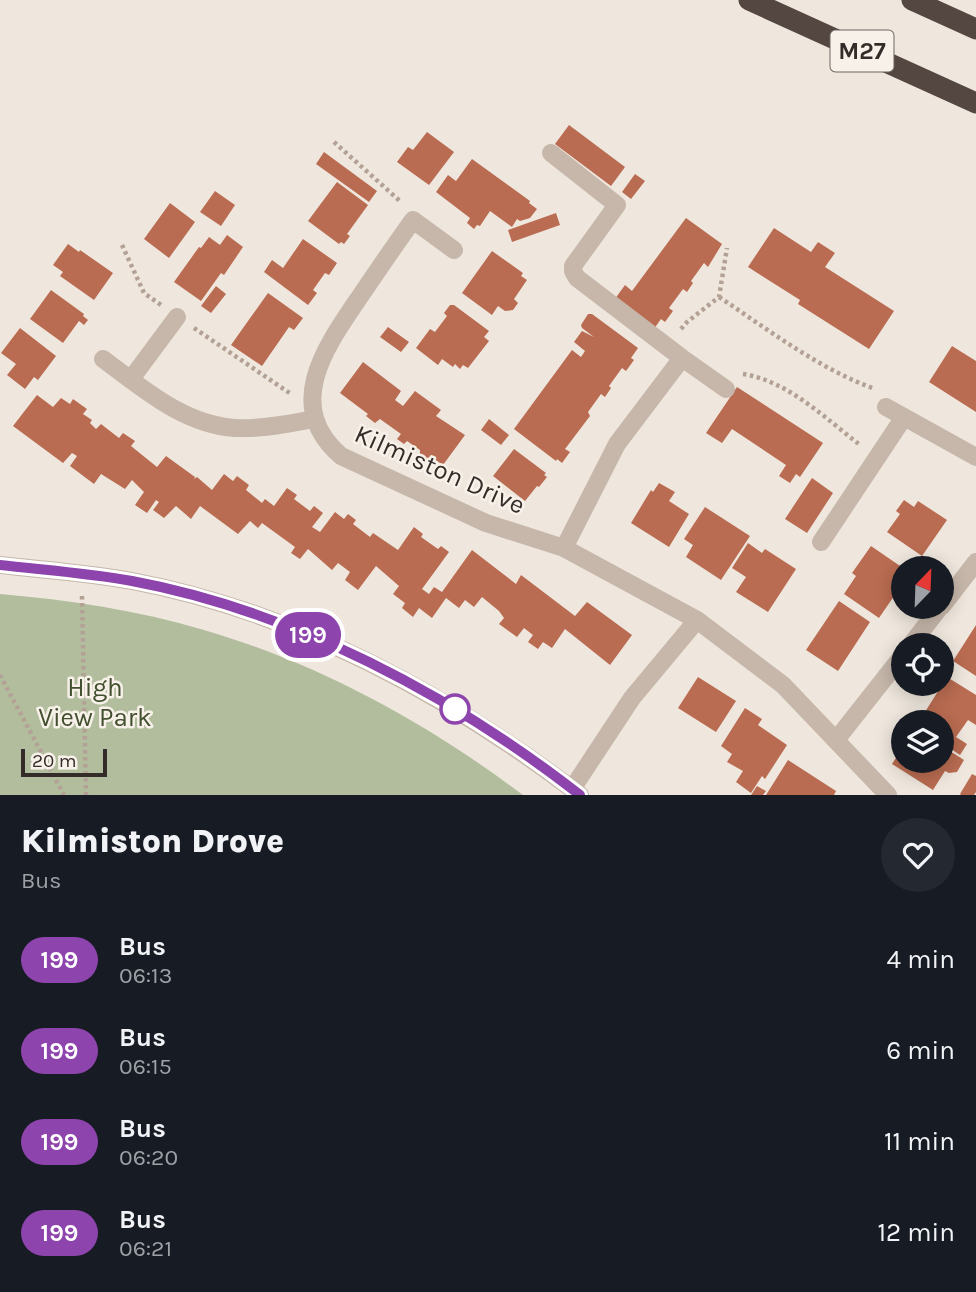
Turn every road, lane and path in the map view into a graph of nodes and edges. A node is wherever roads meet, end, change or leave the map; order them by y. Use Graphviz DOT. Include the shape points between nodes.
graph roads {
  1 [pos="749,0"];
  2 [pos="912,0"];
  3 [pos="976,29"];
  4 [pos="976,103"];
  5 [pos="334,142"];
  6 [pos="551,153"];
  7 [pos="413,220"];
  8 [pos="121,245"];
  9 [pos="727,248"];
  10 [pos="454,250"];
  11 [pos="719,297"];
  12 [pos="177,317"];
  13 [pos="675,353"];
  14 [pos="103,359"];
  15 [pos="131,379"];
  16 [pos="726,389"];
  17 [pos="312,401"];
  18 [pos="886,407"];
  19 [pos="904,417"];
  20 [pos="314,419"];
  21 [pos="976,457"];
  22 [pos="877,458"];
  23 [pos="821,542"];
  24 [pos="565,548"];
  25 [pos="976,562"];
  26 [pos="0,565"];
  27 [pos="81,574"];
  28 [pos="954,590"];
  29 [pos="696,620"];
  30 [pos="891,669"];
  31 [pos="0,675"];
  32 [pos="836,740"];
  33 [pos="576,792"];
  34 [pos="64,795"];
  35 [pos="86,795"];
  36 [pos="888,795"];
  1 -- 4 [label="highway, M27"];
  2 -- 3 [label="highway, M27"];
  5 -- 7 [label="path" via="404,204"];
  6 -- 13 [label="street" via="617,205 573,265 577,278"];
  7 -- 10 [label="street"];
  7 -- 17 [label="street" via="333,336 316,371"];
  8 -- 12 [label="path" via="144,293"];
  9 -- 11 [label="path"];
  11 -- 13 [label="path" via="687,322"];
  11 -- 18 [label="path" via="851,381 892,396"];
  12 -- 15 [label="street"];
  12 -- 17 [label="path" via="259,374 296,397"];
  13 -- 16 [label="street"];
  13 -- 24 [label="street" via="617,444"];
  14 -- 15 [label="street"];
  15 -- 20 [label="street" via="182,414 206,423 269,427"];
  16 -- 22 [label="path" via="739,373 760,377 795,395"];
  17 -- 20 [label="street"];
  18 -- 19 [label="street"];
  19 -- 21 [label="street"];
  19 -- 22 [label="street"];
  20 -- 24 [label="street, Kilmiston Drive" via="330,447 341,456 486,523"];
  22 -- 23 [label="street"];
  24 -- 29 [label="street, Kilmiston Drive"];
  25 -- 28 [label="street"];
  26 -- 27 [label="street"];
  27 -- 33 [label="street" via="189,595 298,631 465,714"];
  27 -- 35 [label="path"];
  29 -- 32 [label="street, Kilmiston Drive" via="783,685"];
  29 -- 33 [label="street" via="632,698"];
  30 -- 32 [label="street"];
  31 -- 34 [label="path"];
  32 -- 36 [label="street, Kilmiston Drive"];
}
